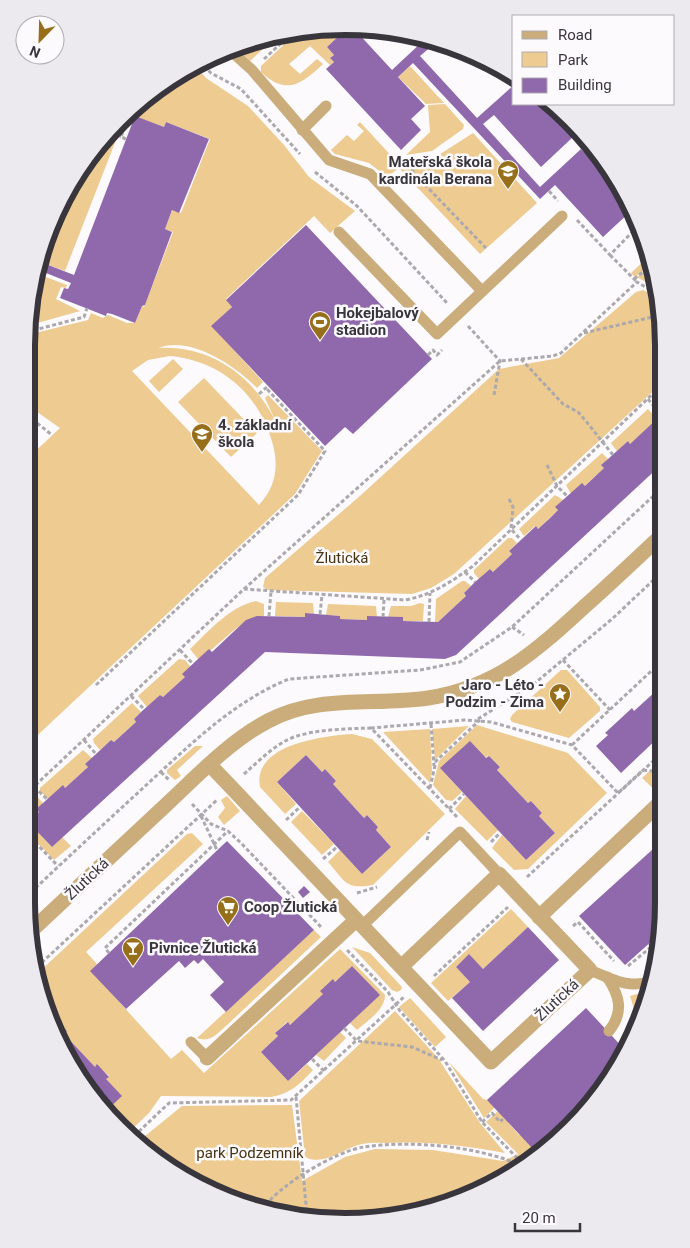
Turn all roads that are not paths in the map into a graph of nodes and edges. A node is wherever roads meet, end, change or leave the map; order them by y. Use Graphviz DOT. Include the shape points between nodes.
graph roads {
  1 [pos="235,55"];
  2 [pos="326,106"];
  3 [pos="302,130"];
  4 [pos="562,210"];
  5 [pos="339,232"];
  6 [pos="482,291"];
  7 [pos="655,541"];
  8 [pos="210,765"];
  9 [pos="655,808"];
  10 [pos="499,874"];
  11 [pos="539,917"];
  12 [pos="359,923"];
  13 [pos="36,926"];
  14 [pos="401,967"];
  15 [pos="590,970"];
  16 [pos="607,977"];
  17 [pos="644,984"];
  18 [pos="609,1031"];
  19 [pos="192,1042"];
  20 [pos="207,1058"];
  1 -- 3 [label="lane"];
  2 -- 3 [label="lane"];
  3 -- 6 [label="lane" via="329,160 370,174"];
  4 -- 6 [label="lane"];
  5 -- 6 [label="lane" via="436,334"];
  7 -- 8 [label="street, Žlutická" via="539,648 494,678 426,699 343,702 290,712 260,726"];
  8 -- 12 [label="street, Žlutická"];
  8 -- 13 [label="street, Žlutická"];
  9 -- 11 [label="street"];
  10 -- 11 [label="street, Žlutická"];
  10 -- 12 [label="lane" via="460,832"];
  10 -- 14 [label="street"];
  11 -- 15 [label="street, Žlutická"];
  12 -- 14 [label="street, Žlutická"];
  12 -- 20 [label="street" via="334,941"];
  14 -- 15 [label="street, Žlutická" via="491,1062"];
  15 -- 16 [label="lane"];
  16 -- 17 [label="lane" via="628,984"];
  16 -- 18 [label="lane" via="616,990 620,1005 618,1018"];
  19 -- 20 [label="lane"];
}
